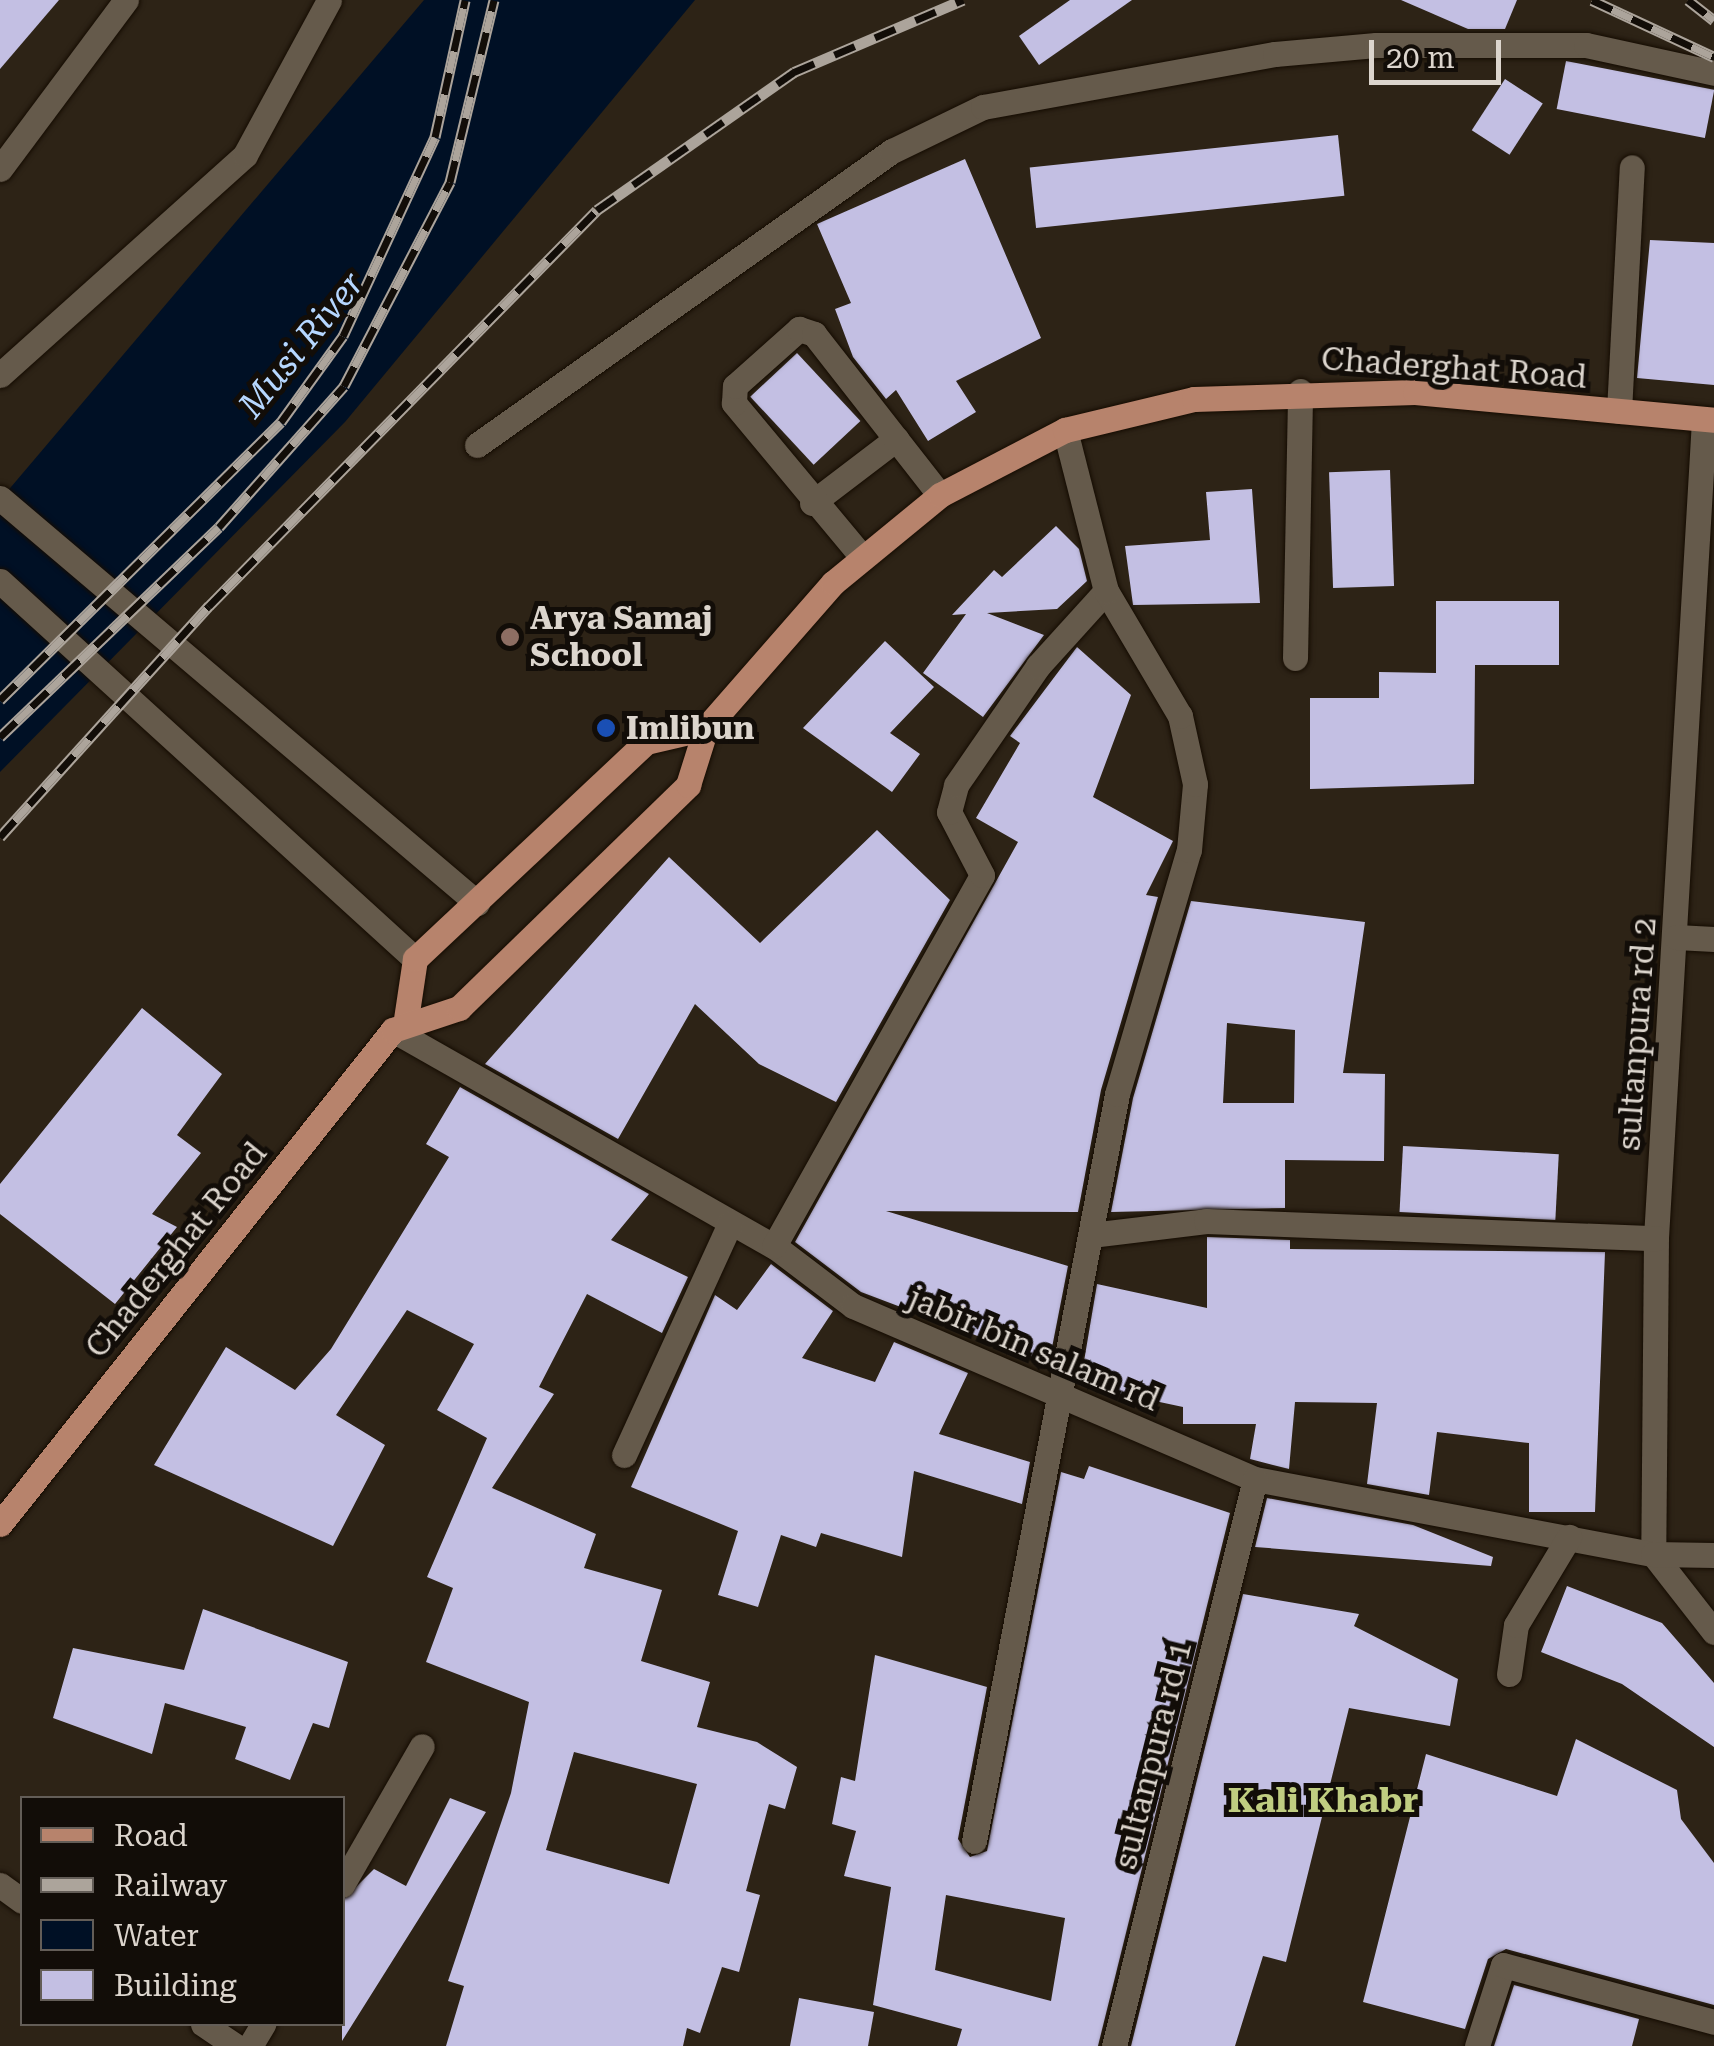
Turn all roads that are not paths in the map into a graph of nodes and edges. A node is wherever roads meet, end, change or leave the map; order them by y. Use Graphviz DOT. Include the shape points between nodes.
graph roads {
  1 [pos="126,0"];
  2 [pos="330,0"];
  3 [pos="1714,73"];
  4 [pos="1632,168"];
  5 [pos="0,169"];
  6 [pos="0,375"];
  7 [pos="1300,391"];
  8 [pos="1619,412"];
  9 [pos="1709,420"];
  10 [pos="1065,430"];
  11 [pos="896,440"];
  12 [pos="477,445"];
  13 [pos="940,494"];
  14 [pos="0,498"];
  15 [pos="812,503"];
  16 [pos="864,558"];
  17 [pos="0,582"];
  18 [pos="1106,591"];
  19 [pos="1296,658"];
  20 [pos="706,728"];
  21 [pos="478,903"];
  22 [pos="1676,937"];
  23 [pos="1714,938"];
  24 [pos="415,959"];
  25 [pos="400,1024"];
  26 [pos="730,1223"];
  27 [pos="1091,1236"];
  28 [pos="1656,1238"];
  29 [pos="774,1246"];
  30 [pos="1056,1393"];
  31 [pos="624,1455"];
  32 [pos="1255,1480"];
  33 [pos="0,1524"];
  34 [pos="1568,1538"];
  35 [pos="1653,1554"];
  36 [pos="1714,1555"];
  37 [pos="1714,1632"];
  38 [pos="1508,1674"];
  39 [pos="422,1746"];
  40 [pos="974,1841"];
  41 [pos="345,1880"];
  42 [pos="1714,2022"];
  43 [pos="206,2026"];
  44 [pos="236,2046"];
  45 [pos="1114,2046"];
  46 [pos="1478,2046"];
  1 -- 5 [label="street"];
  2 -- 6 [label="street" via="244,155"];
  3 -- 12 [label="street" via="1586,46 1376,45 1275,54 983,107 892,151"];
  4 -- 8 [label="street"];
  7 -- 8 [label="main road, Chaderghat Road"];
  7 -- 10 [label="main road, Chaderghat Road" via="1158,405"];
  7 -- 19 [label="street"];
  8 -- 9 [label="main road, Chaderghat Road"];
  9 -- 22 [label="street, sultanpura rd 2"];
  10 -- 13 [label="main road, Chaderghat Road"];
  10 -- 18 [label="street"];
  11 -- 13 [label="street"];
  11 -- 15 [label="street"];
  11 -- 15 [label="street" via="814,334 799,329 735,386 734,404"];
  13 -- 16 [label="main road, Chaderghat Road"];
  14 -- 21 [label="street"];
  15 -- 16 [label="street"];
  16 -- 20 [label="main road, Chaderghat Road"];
  17 -- 24 [label="street" via="281,830"];
  18 -- 27 [label="street" via="1180,716 1195,784 1189,850 1117,1094"];
  18 -- 29 [label="street" via="1038,666 956,785 949,812 982,875"];
  20 -- 21 [label="main road" via="646,742"];
  20 -- 25 [label="main road, Chaderghat Road" via="679,794 459,1008"];
  21 -- 24 [label="main road"];
  22 -- 23 [label="street"];
  22 -- 28 [label="street, sultanpura rd 2"];
  24 -- 25 [label="main road, Chaderghat Road"];
  25 -- 26 [label="street, jabir bin salam rd"];
  25 -- 33 [label="main road, Chaderghat Road"];
  26 -- 29 [label="street, jabir bin salam rd"];
  26 -- 31 [label="street"];
  27 -- 28 [label="street" via="1206,1222"];
  27 -- 30 [label="street"];
  28 -- 35 [label="street, sultanpura rd 2"];
  29 -- 30 [label="street, jabir bin salam rd" via="853,1306"];
  30 -- 32 [label="street, jabir bin salam rd"];
  30 -- 40 [label="street"];
  32 -- 34 [label="street, jabir bin salam rd"];
  32 -- 45 [label="street, sultanpura rd 1"];
  34 -- 35 [label="street, jabir bin salam rd"];
  34 -- 38 [label="street" via="1516,1625"];
  35 -- 36 [label="street, jabir bin salam rd"];
  35 -- 37 [label="street"];
  39 -- 41 [label="street"];
  42 -- 46 [label="street" via="1503,1965"];
  43 -- 44 [label="street"];
}
